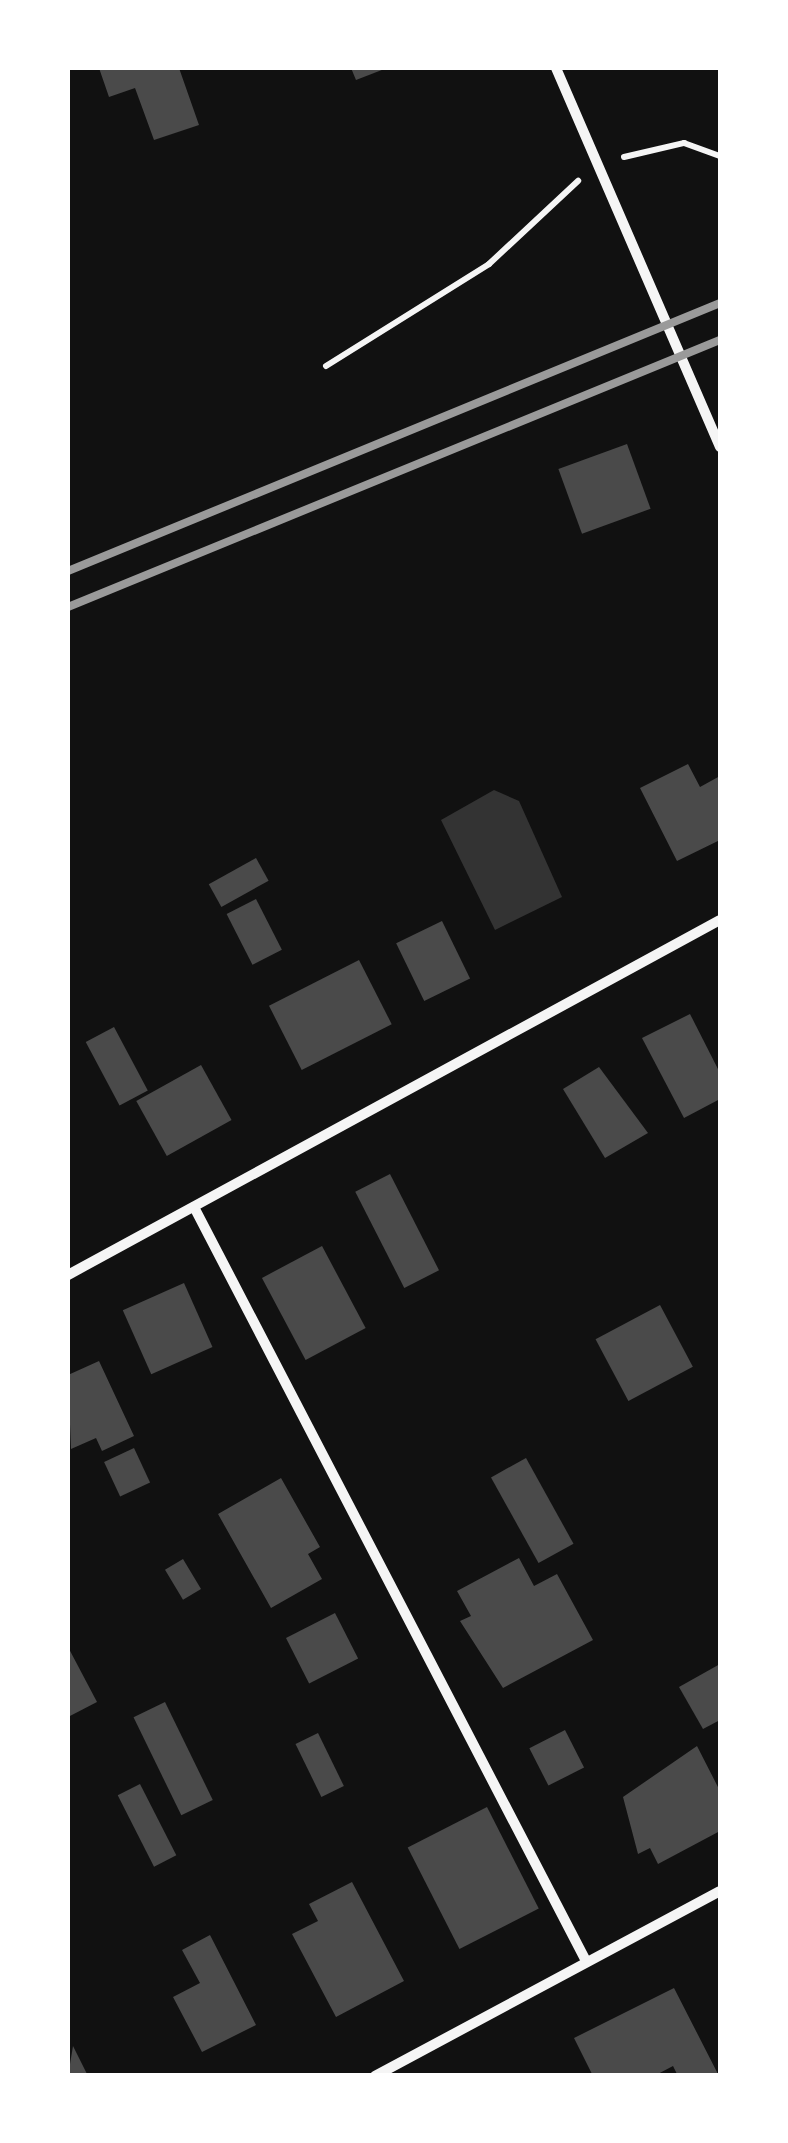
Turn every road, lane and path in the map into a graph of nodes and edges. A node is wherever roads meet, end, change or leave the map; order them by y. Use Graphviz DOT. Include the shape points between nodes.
graph roads {
  1 [pos="556,68"];
  2 [pos="717,147"];
  3 [pos="720,156"];
  4 [pos="600,167"];
  5 [pos="326,366"];
  6 [pos="720,447"];
  7 [pos="720,920"];
  8 [pos="194,1207"];
  9 [pos="68,1275"];
  10 [pos="720,1891"];
  11 [pos="586,1961"];
  12 [pos="376,2076"];
  1 -- 4 [label="street"];
  2 -- 3 [label="path"];
  2 -- 4 [label="path" via="638,150"];
  4 -- 5 [label="path" via="538,211 489,264"];
  4 -- 6 [label="street"];
  7 -- 8 [label="street"];
  8 -- 9 [label="street"];
  8 -- 11 [label="street"];
  10 -- 11 [label="street"];
  11 -- 12 [label="street"];
}
